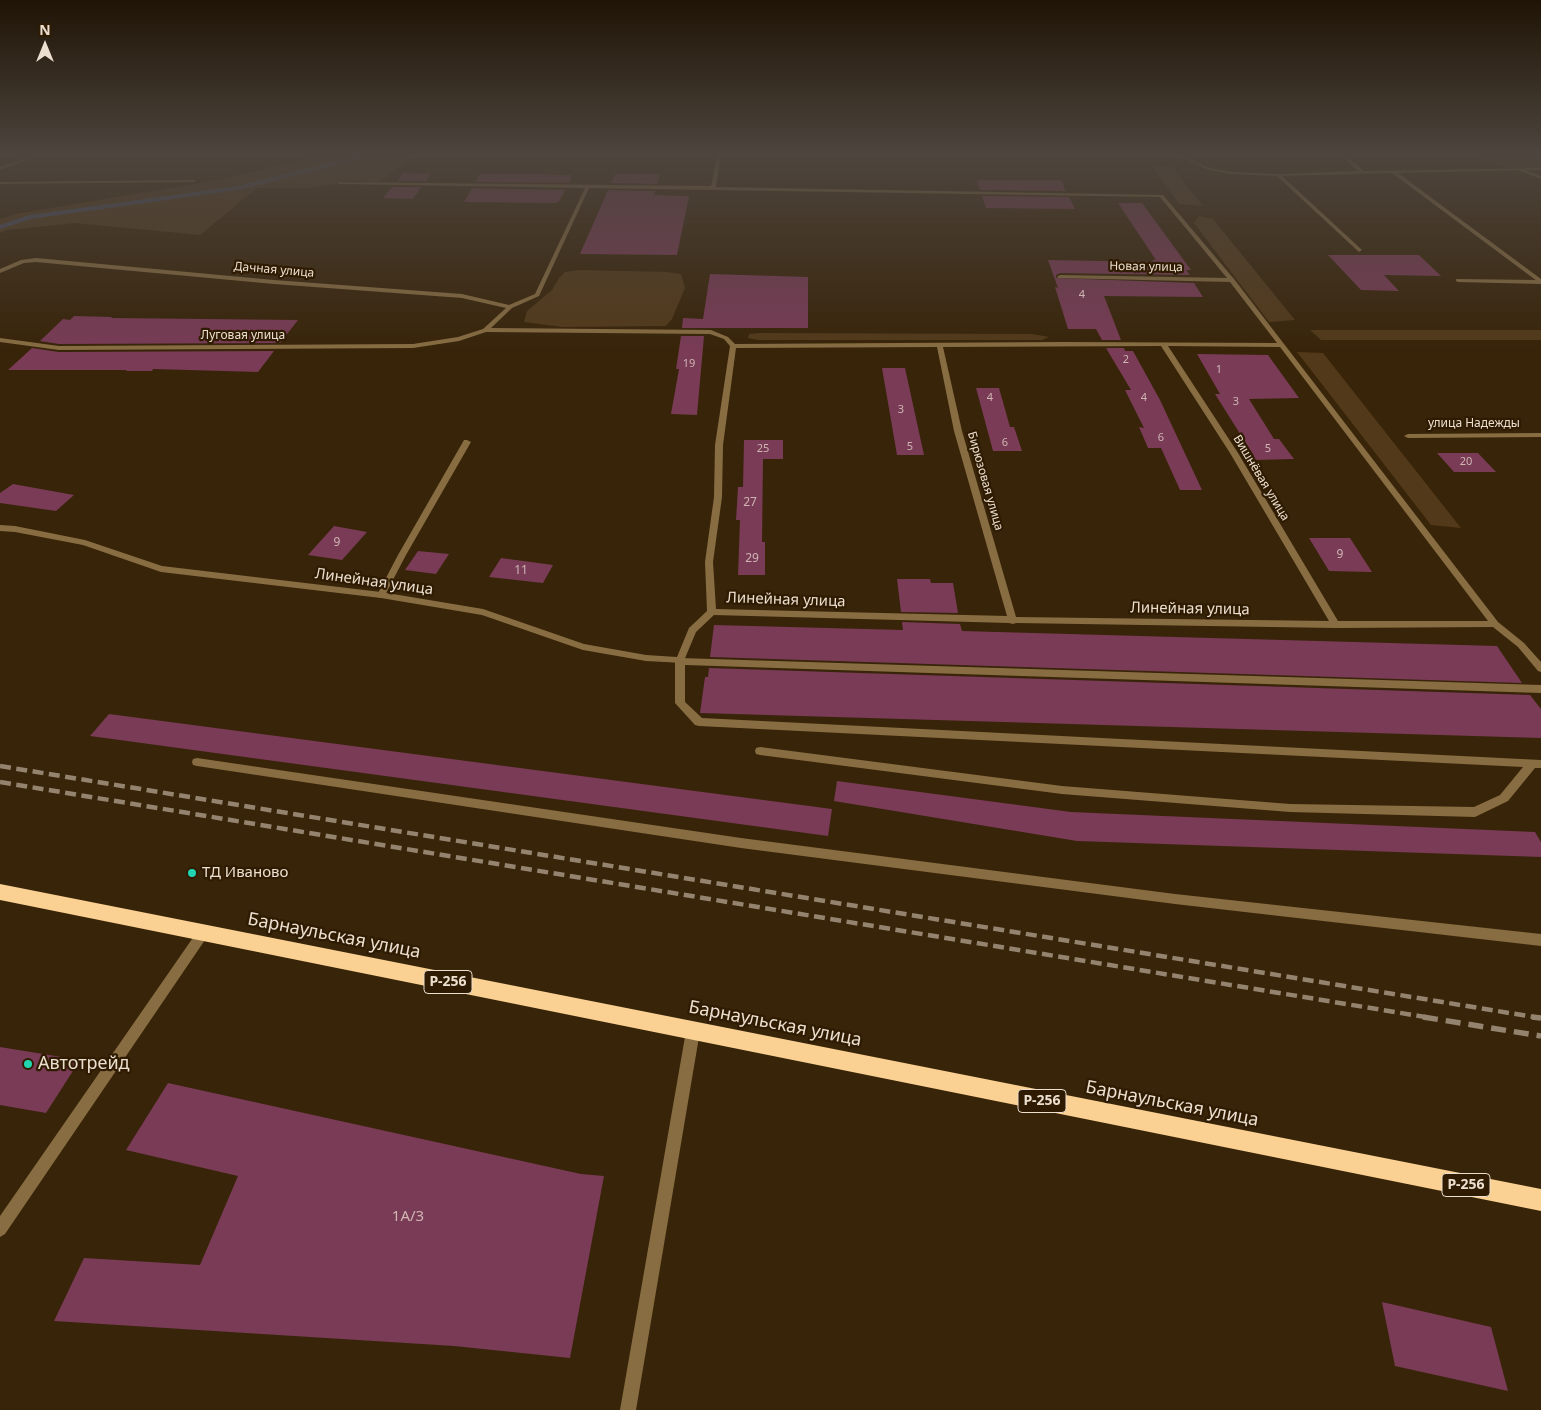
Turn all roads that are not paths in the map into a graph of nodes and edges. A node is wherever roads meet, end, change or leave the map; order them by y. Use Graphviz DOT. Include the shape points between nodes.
graph roads {
  1 [pos="572,221"];
  2 [pos="1183,221"];
  3 [pos="1327,221"];
  4 [pos="1459,221"];
  5 [pos="1359,250"];
  6 [pos="0,271"];
  7 [pos="1060,277"];
  8 [pos="1232,280"];
  9 [pos="1458,280"];
  10 [pos="1541,282"];
  11 [pos="510,307"];
  12 [pos="485,330"];
  13 [pos="0,340"];
  14 [pos="733,346"];
  15 [pos="940,346"];
  16 [pos="1164,346"];
  17 [pos="1282,346"];
  18 [pos="1541,435"];
  19 [pos="1408,436"];
  20 [pos="467,442"];
  21 [pos="0,528"];
  22 [pos="382,595"];
  23 [pos="712,612"];
  24 [pos="1013,621"];
  25 [pos="1495,624"];
  26 [pos="1336,625"];
  27 [pos="680,661"];
  28 [pos="1541,669"];
  29 [pos="1541,690"];
  30 [pos="760,751"];
  31 [pos="197,762"];
  32 [pos="1537,764"];
  33 [pos="0,892"];
  34 [pos="204,933"];
  35 [pos="1541,940"];
  36 [pos="693,1031"];
  37 [pos="1541,1200"];
  38 [pos="0,1229"];
  39 [pos="628,1410"];
  1 -- 11 [label="street" via="537,295"];
  2 -- 8 [label="street"];
  3 -- 5 [label="street"];
  4 -- 10 [label="street"];
  6 -- 11 [label="street, Дачная улица" via="24,261 36,260 462,296"];
  7 -- 8 [label="street, Новая улица"];
  8 -- 17 [label="street"];
  9 -- 10 [label="street"];
  11 -- 12 [label="street"];
  12 -- 13 [label="street, Луговая улица" via="459,339 413,346 59,348"];
  12 -- 14 [label="street" via="711,332 726,338"];
  14 -- 15 [label="street"];
  14 -- 23 [label="street" via="719,445 718,497 709,562"];
  15 -- 16 [label="street"];
  15 -- 24 [label="street, Бирюзовая улица" via="958,431"];
  16 -- 17 [label="street"];
  16 -- 26 [label="street, Вишнёвая улица" via="1234,453"];
  17 -- 25 [label="street"];
  18 -- 19 [label="street, улица Надежды"];
  20 -- 22 [label="street"];
  21 -- 22 [label="street, Линейная улица" via="85,543 161,569"];
  22 -- 27 [label="street, Линейная улица" via="483,612 583,647"];
  23 -- 24 [label="street, Линейная улица"];
  23 -- 27 [label="street, Линейная улица" via="692,630"];
  24 -- 26 [label="street, Линейная улица"];
  25 -- 26 [label="street, Линейная улица"];
  25 -- 28 [label="street" via="1521,645"];
  27 -- 29 [label="street"];
  27 -- 32 [label="street" via="680,703 699,722"];
  30 -- 32 [label="street" via="1062,790 1290,808 1474,812 1504,798"];
  31 -- 35 [label="street" via="741,843 1176,899"];
  33 -- 34 [label="highway, Барнаульская улица / Р-256"];
  34 -- 36 [label="highway, Барнаульская улица / Р-256"];
  34 -- 38 [label="street"];
  36 -- 37 [label="highway, Барнаульская улица / Р-256"];
  36 -- 39 [label="street"];
}
